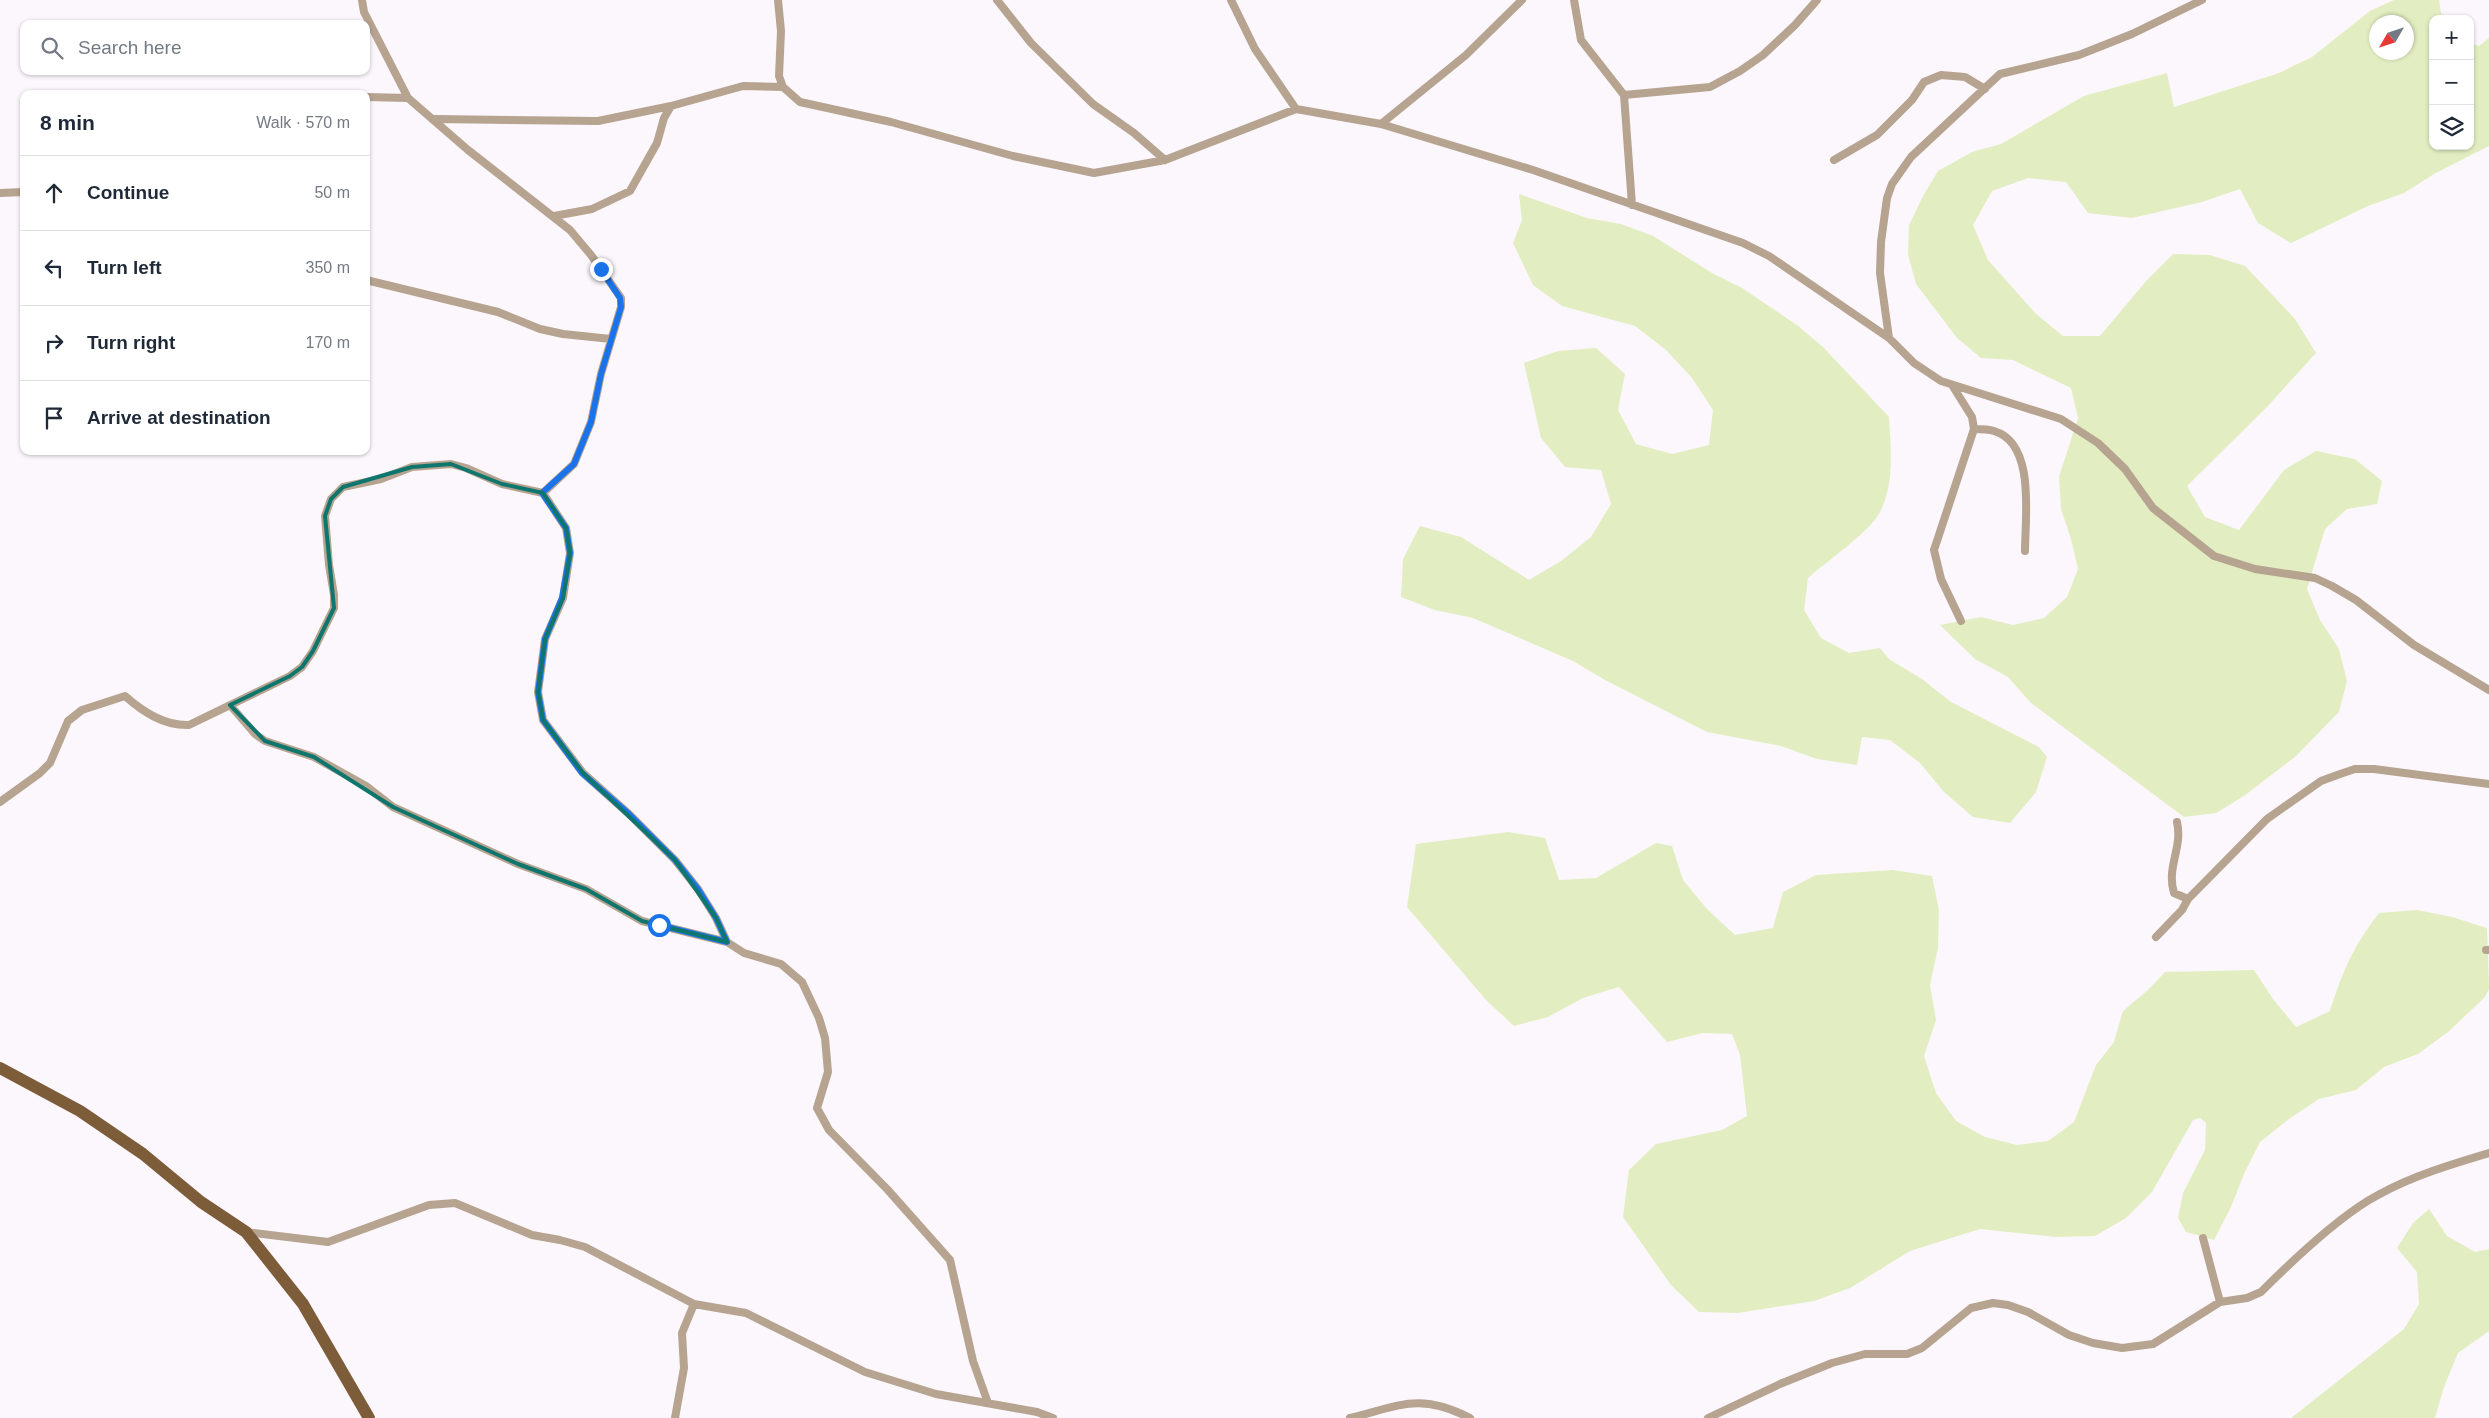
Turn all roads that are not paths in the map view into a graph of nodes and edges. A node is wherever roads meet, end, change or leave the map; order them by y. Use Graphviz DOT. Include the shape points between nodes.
graph roads {
  1 [pos="362,0"];
  2 [pos="778,0"];
  3 [pos="996,0"];
  4 [pos="1232,0"];
  5 [pos="1522,0"];
  6 [pos="1574,0"];
  7 [pos="1817,0"];
  8 [pos="2202,0"];
  9 [pos="368,20"];
  10 [pos="370,24"];
  11 [pos="783,87"];
  12 [pos="1985,89"];
  13 [pos="1624,95"];
  14 [pos="370,97"];
  15 [pos="408,98"];
  16 [pos="671,106"];
  17 [pos="1296,109"];
  18 [pos="434,119"];
  19 [pos="1381,124"];
  20 [pos="1165,160"];
  21 [pos="1834,160"];
  22 [pos="20,192"];
  23 [pos="0,193"];
  24 [pos="1632,205"];
  25 [pos="554,216"];
  26 [pos="370,281"];
  27 [pos="1889,338"];
  28 [pos="611,339"];
  29 [pos="1952,385"];
  30 [pos="1974,429"];
  31 [pos="542,493"];
  32 [pos="2025,551"];
  33 [pos="1961,621"];
  34 [pos="2489,690"];
  35 [pos="230,705"];
  36 [pos="2489,784"];
  37 [pos="0,802"];
  38 [pos="2177,822"];
  39 [pos="2188,899"];
  40 [pos="2156,937"];
  41 [pos="727,942"];
  42 [pos="0,1068"];
  43 [pos="2489,1154"];
  44 [pos="246,1232"];
  45 [pos="2203,1238"];
  46 [pos="2220,1302"];
  47 [pos="694,1304"];
  48 [pos="988,1403"];
  49 [pos="370,1418"];
  50 [pos="675,1418"];
  51 [pos="1052,1418"];
  52 [pos="1350,1418"];
  53 [pos="1470,1418"];
  54 [pos="1708,1418"];
  1 -- 9 [label="street"];
  2 -- 11 [label="street" via="781,31 779,76"];
  3 -- 20 [label="street" via="1031,43 1093,104"];
  4 -- 17 [label="street" via="1256,49"];
  5 -- 19 [label="street" via="1466,55"];
  6 -- 13 [label="street" via="1581,40"];
  7 -- 13 [label="street" via="1763,55 1740,72 1710,87"];
  8 -- 12 [label="street" via="2079,55 2000,74"];
  10 -- 15 [label="street"];
  11 -- 16 [label="street" via="742,86"];
  11 -- 20 [label="street" via="800,102 1094,173"];
  12 -- 21 [label="street" via="1965,77 1941,75 1924,82 1912,100 1877,135"];
  12 -- 27 [label="street" via="1911,157 1892,184 1884,215 1880,273"];
  13 -- 24 [label="street"];
  14 -- 15 [label="street"];
  15 -- 18 [label="street"];
  16 -- 18 [label="street" via="598,121"];
  16 -- 25 [label="street" via="656,143 630,191 592,209"];
  17 -- 19 [label="street"];
  17 -- 20 [label="street"];
  18 -- 25 [label="street" via="468,150"];
  19 -- 24 [label="street" via="1533,170"];
  22 -- 23 [label="street"];
  24 -- 27 [label="street" via="1752,247"];
  25 -- 28 [label="street" via="591,255 620,298 621,307"];
  26 -- 28 [label="street" via="498,312 540,329"];
  27 -- 29 [label="street" via="1914,363"];
  28 -- 31 [label="street" via="591,422 574,464"];
  29 -- 30 [label="street" via="1972,417"];
  29 -- 34 [label="street" via="2061,419 2098,443 2125,469 2153,508 2214,556 2255,568 2315,578 2332,586 2356,600 2414,645"];
  30 -- 32 [label="street" via="1995,431 2012,442 2020,455 2024,473"];
  30 -- 33 [label="street" via="1934,550 1941,579"];
  31 -- 35 [label="street" via="502,484 452,464 412,467 381,479 343,487 331,499 326,516 334,608 314,651 290,676"];
  31 -- 41 [label="street" via="566,528 570,553 562,598 545,639 538,692 543,720 582,773 675,860 698,889"];
  35 -- 37 [label="street" via="189,725 179,726 146,714 125,696 82,710 68,721 50,763"];
  35 -- 41 [label="street" via="265,741 314,756 366,786 394,807 518,864 586,889 642,921"];
  36 -- 39 [label="street" via="2374,769 2355,769 2340,774 2322,781 2267,818"];
  38 -- 39 [label="street" via="2180,842 2172,869 2172,887 2174,893"];
  39 -- 40 [label="street"];
  41 -- 48 [label="street" via="744,953 781,964 802,982 819,1018 828,1051 828,1072 817,1108 829,1130 950,1260 974,1361"];
  42 -- 44 [label="main road" via="80,1111"];
  43 -- 46 [label="street" via="2433,1171 2378,1195 2351,1212 2261,1292 2247,1298"];
  44 -- 47 [label="street" via="328,1242 428,1205 456,1203 532,1236 554,1238 585,1247"];
  44 -- 49 [label="main road" via="303,1304"];
  45 -- 46 [label="street"];
  46 -- 54 [label="street" via="2153,1344 2122,1348 2069,1335 2028,1312 2008,1305 1971,1308 1922,1348 1907,1354 1865,1354 1832,1364"];
  47 -- 48 [label="street" via="746,1313 865,1372 936,1394"];
  47 -- 50 [label="street" via="682,1333 684,1368"];
  48 -- 51 [label="street"];
  52 -- 53 [label="street" via="1397,1404 1420,1402 1442,1406"];
}
